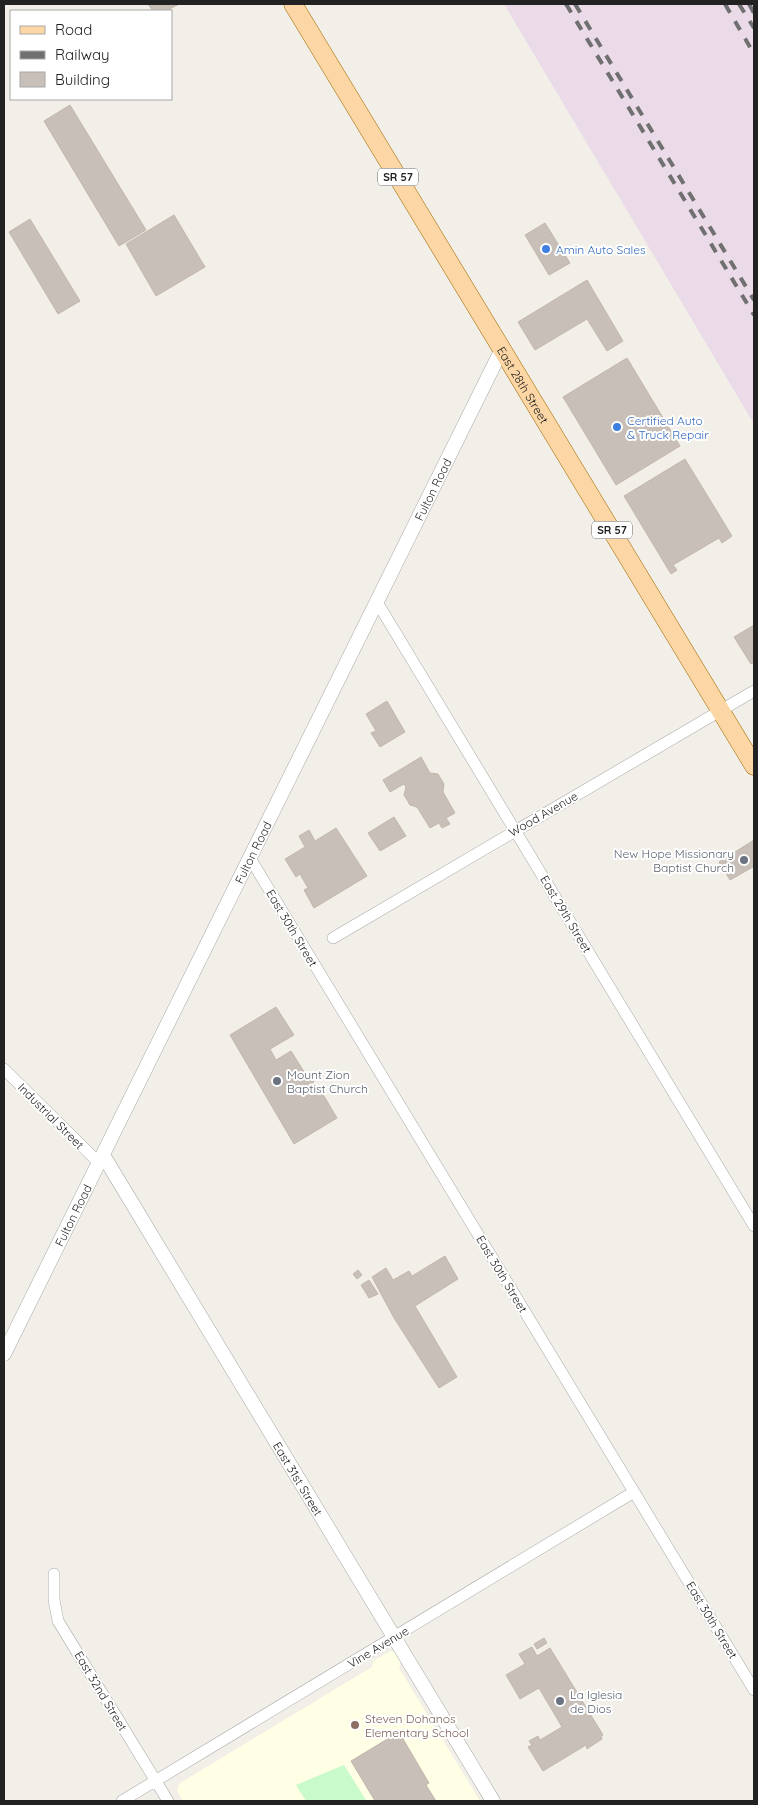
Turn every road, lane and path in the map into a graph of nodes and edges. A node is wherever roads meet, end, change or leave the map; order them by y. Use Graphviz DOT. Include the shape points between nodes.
graph roads {
  1 [pos="293,4"];
  2 [pos="502,349"];
  3 [pos="377,602"];
  4 [pos="754,691"];
  5 [pos="721,711"];
  6 [pos="754,766"];
  7 [pos="515,831"];
  8 [pos="250,858"];
  9 [pos="333,938"];
  10 [pos="4,1069"];
  11 [pos="101,1159"];
  12 [pos="754,1226"];
  13 [pos="4,1354"];
  14 [pos="634,1492"];
  15 [pos="54,1574"];
  16 [pos="394,1637"];
  17 [pos="754,1690"];
  18 [pos="156,1781"];
  19 [pos="122,1801"];
  20 [pos="168,1801"];
  21 [pos="493,1801"];
  1 -- 2 [label="main road, East 28th Street / SR 57"];
  2 -- 3 [label="street, Fulton Road"];
  2 -- 5 [label="main road, East 28th Street / SR 57"];
  3 -- 7 [label="street, East 29th Street"];
  3 -- 8 [label="street, Fulton Road"];
  4 -- 5 [label="street, Wood Avenue"];
  5 -- 6 [label="main road, East 28th Street / SR 57"];
  5 -- 7 [label="street, Wood Avenue"];
  7 -- 9 [label="street, Wood Avenue"];
  7 -- 12 [label="street, East 29th Street"];
  8 -- 11 [label="street, Fulton Road"];
  8 -- 14 [label="street, East 30th Street"];
  10 -- 11 [label="street, Industrial Street"];
  11 -- 13 [label="street, Fulton Road"];
  11 -- 16 [label="street, East 31st Street"];
  14 -- 16 [label="street, Vine Avenue"];
  14 -- 17 [label="street, East 30th Street"];
  15 -- 18 [label="street, East 32nd Street" via="58,1621"];
  16 -- 18 [label="street, Vine Avenue"];
  16 -- 21 [label="street, East 31st Street"];
  18 -- 19 [label="street, Vine Avenue"];
  18 -- 20 [label="street, East 32nd Street"];
}
